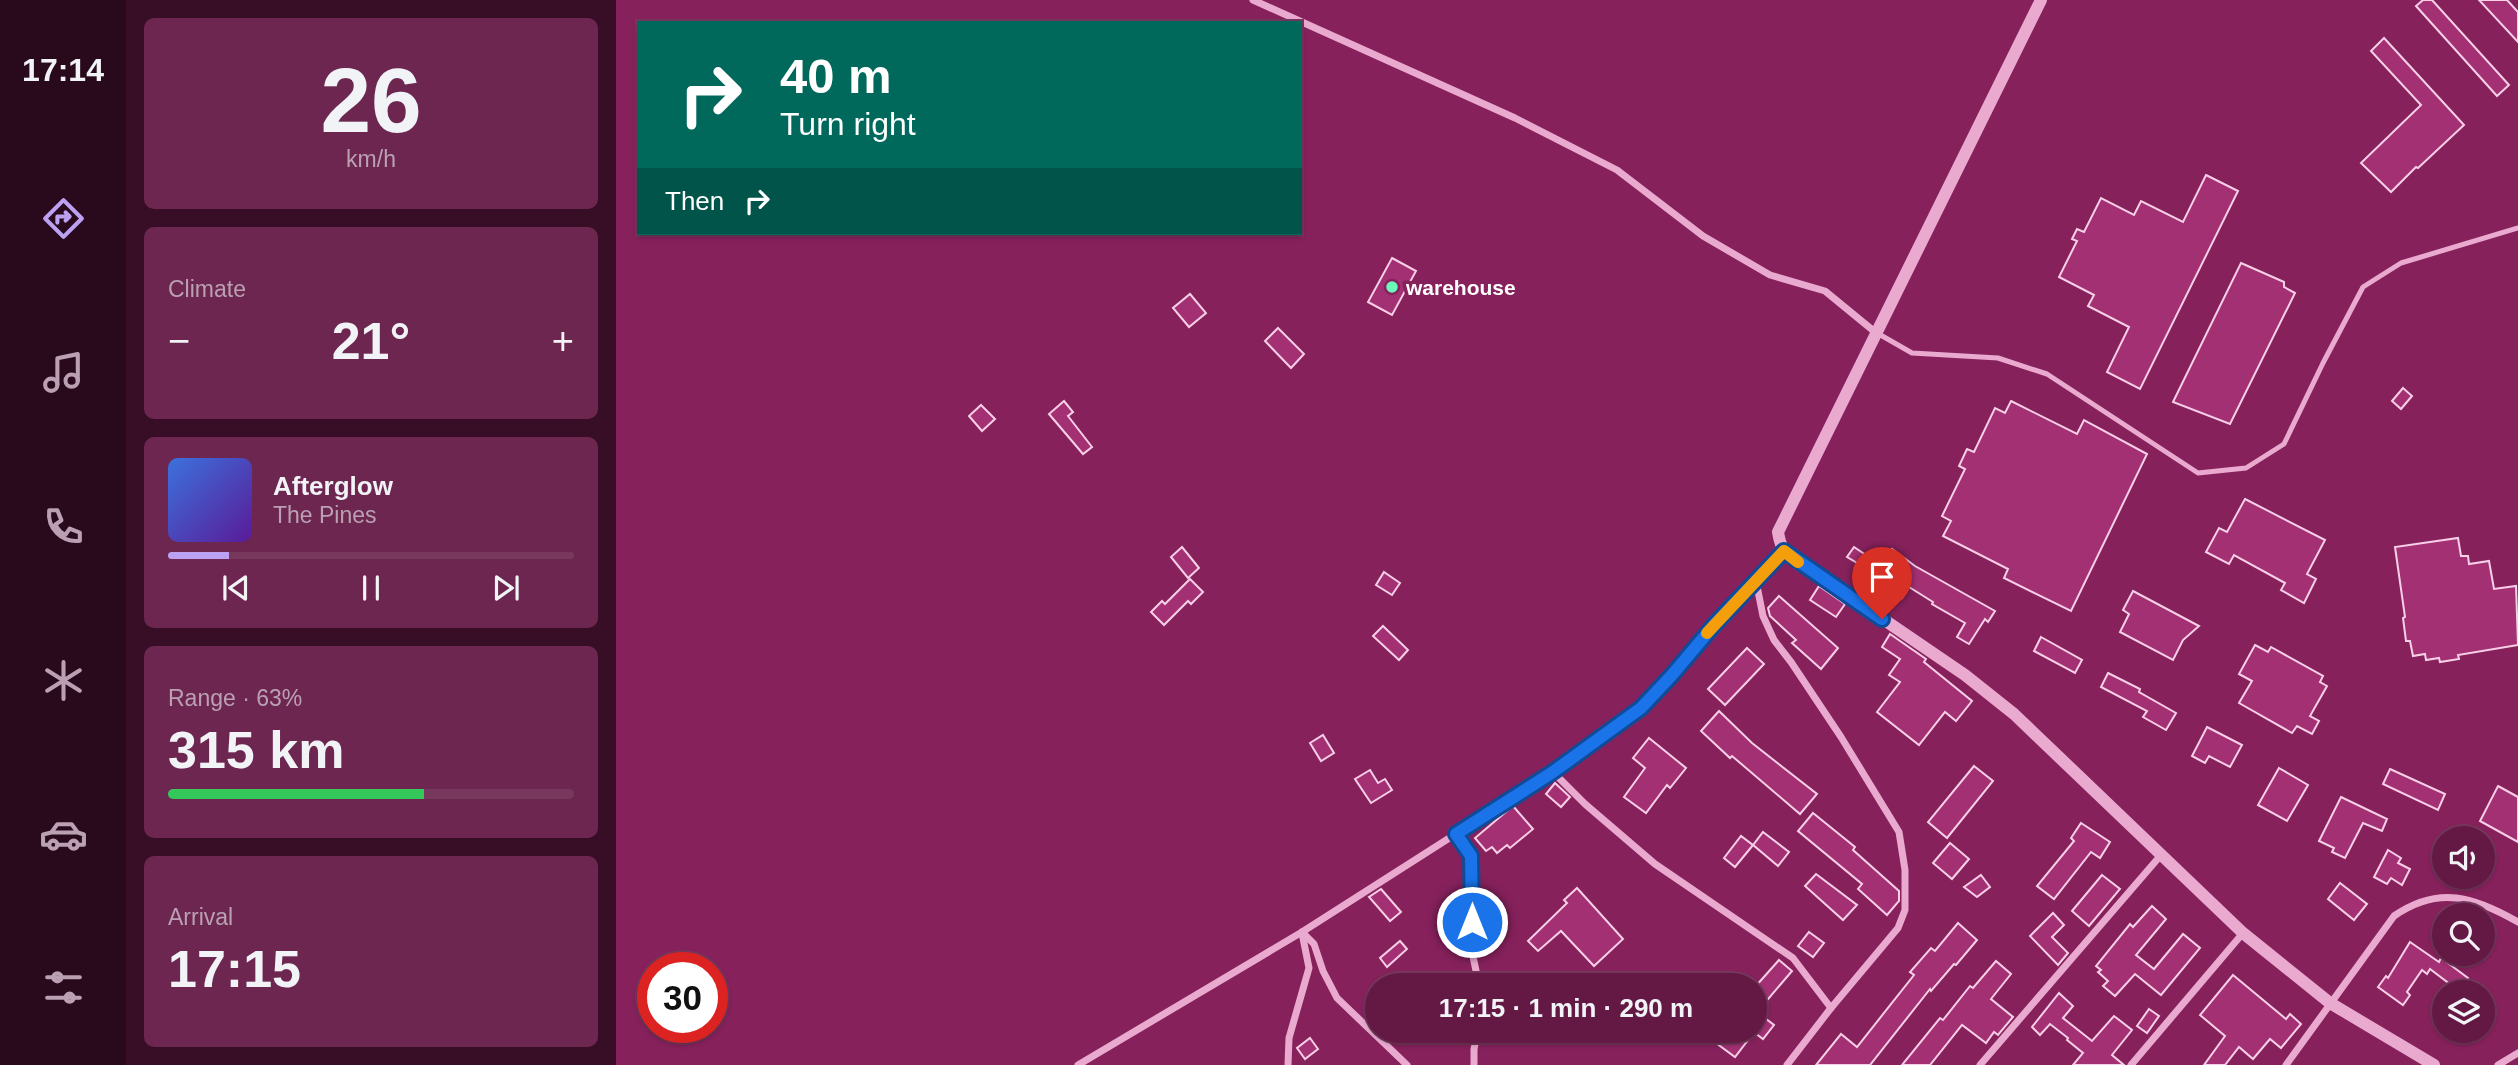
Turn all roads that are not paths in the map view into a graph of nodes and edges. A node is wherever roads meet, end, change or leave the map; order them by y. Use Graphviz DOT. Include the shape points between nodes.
graph roads {
  1 [pos="1253,0"];
  2 [pos="2041,0"];
  3 [pos="1300,21"];
  4 [pos="1302,22"];
  5 [pos="2518,228"];
  6 [pos="1875,332"];
  7 [pos="1784,551"];
  8 [pos="1756,581"];
  9 [pos="1553,772"];
  10 [pos="1456,834"];
  11 [pos="2161,855"];
  12 [pos="2518,922"];
  13 [pos="1302,932"];
  14 [pos="2243,933"];
  15 [pos="1476,973"];
  16 [pos="2330,1003"];
  17 [pos="1831,1007"];
  18 [pos="1475,1043"];
  19 [pos="2518,1053"];
  20 [pos="1078,1065"];
  21 [pos="1287,1065"];
  22 [pos="1407,1065"];
  23 [pos="1474,1065"];
  24 [pos="1787,1065"];
  25 [pos="1982,1065"];
  26 [pos="2131,1065"];
  27 [pos="2286,1065"];
  28 [pos="2434,1065"];
  29 [pos="2498,1065"];
  1 -- 3 [label="street"];
  2 -- 6 [label="street"];
  4 -- 6 [label="street" via="1515,118 1617,170 1703,236 1770,275 1825,292"];
  5 -- 6 [label="lane" via="2402,263 2363,287 2284,444 2246,468 2199,473 2047,374 1998,358 1912,353"];
  6 -- 7 [label="street" via="1778,532"];
  7 -- 8 [label="street"];
  7 -- 11 [label="street" via="2014,714"];
  8 -- 9 [label="street" via="1641,708"];
  8 -- 17 [label="street" via="1763,617 1774,640 1899,832 1905,910 1898,928"];
  9 -- 10 [label="street"];
  9 -- 17 [label="street" via="1655,864 1793,958"];
  10 -- 13 [label="street"];
  10 -- 15 [label="street" via="1471,856 1471,947"];
  11 -- 14 [label="street"];
  11 -- 25 [label="street"];
  12 -- 16 [label="street" via="2459,897 2436,897 2408,907 2394,916"];
  13 -- 20 [label="street"];
  13 -- 21 [label="street" via="1309,968 1289,1038"];
  13 -- 22 [label="street" via="1314,944 1337,998"];
  14 -- 16 [label="street"];
  14 -- 26 [label="street"];
  16 -- 27 [label="street"];
  16 -- 28 [label="street"];
  17 -- 24 [label="street"];
  18 -- 23 [label="street"];
  19 -- 29 [label="street"];
}
